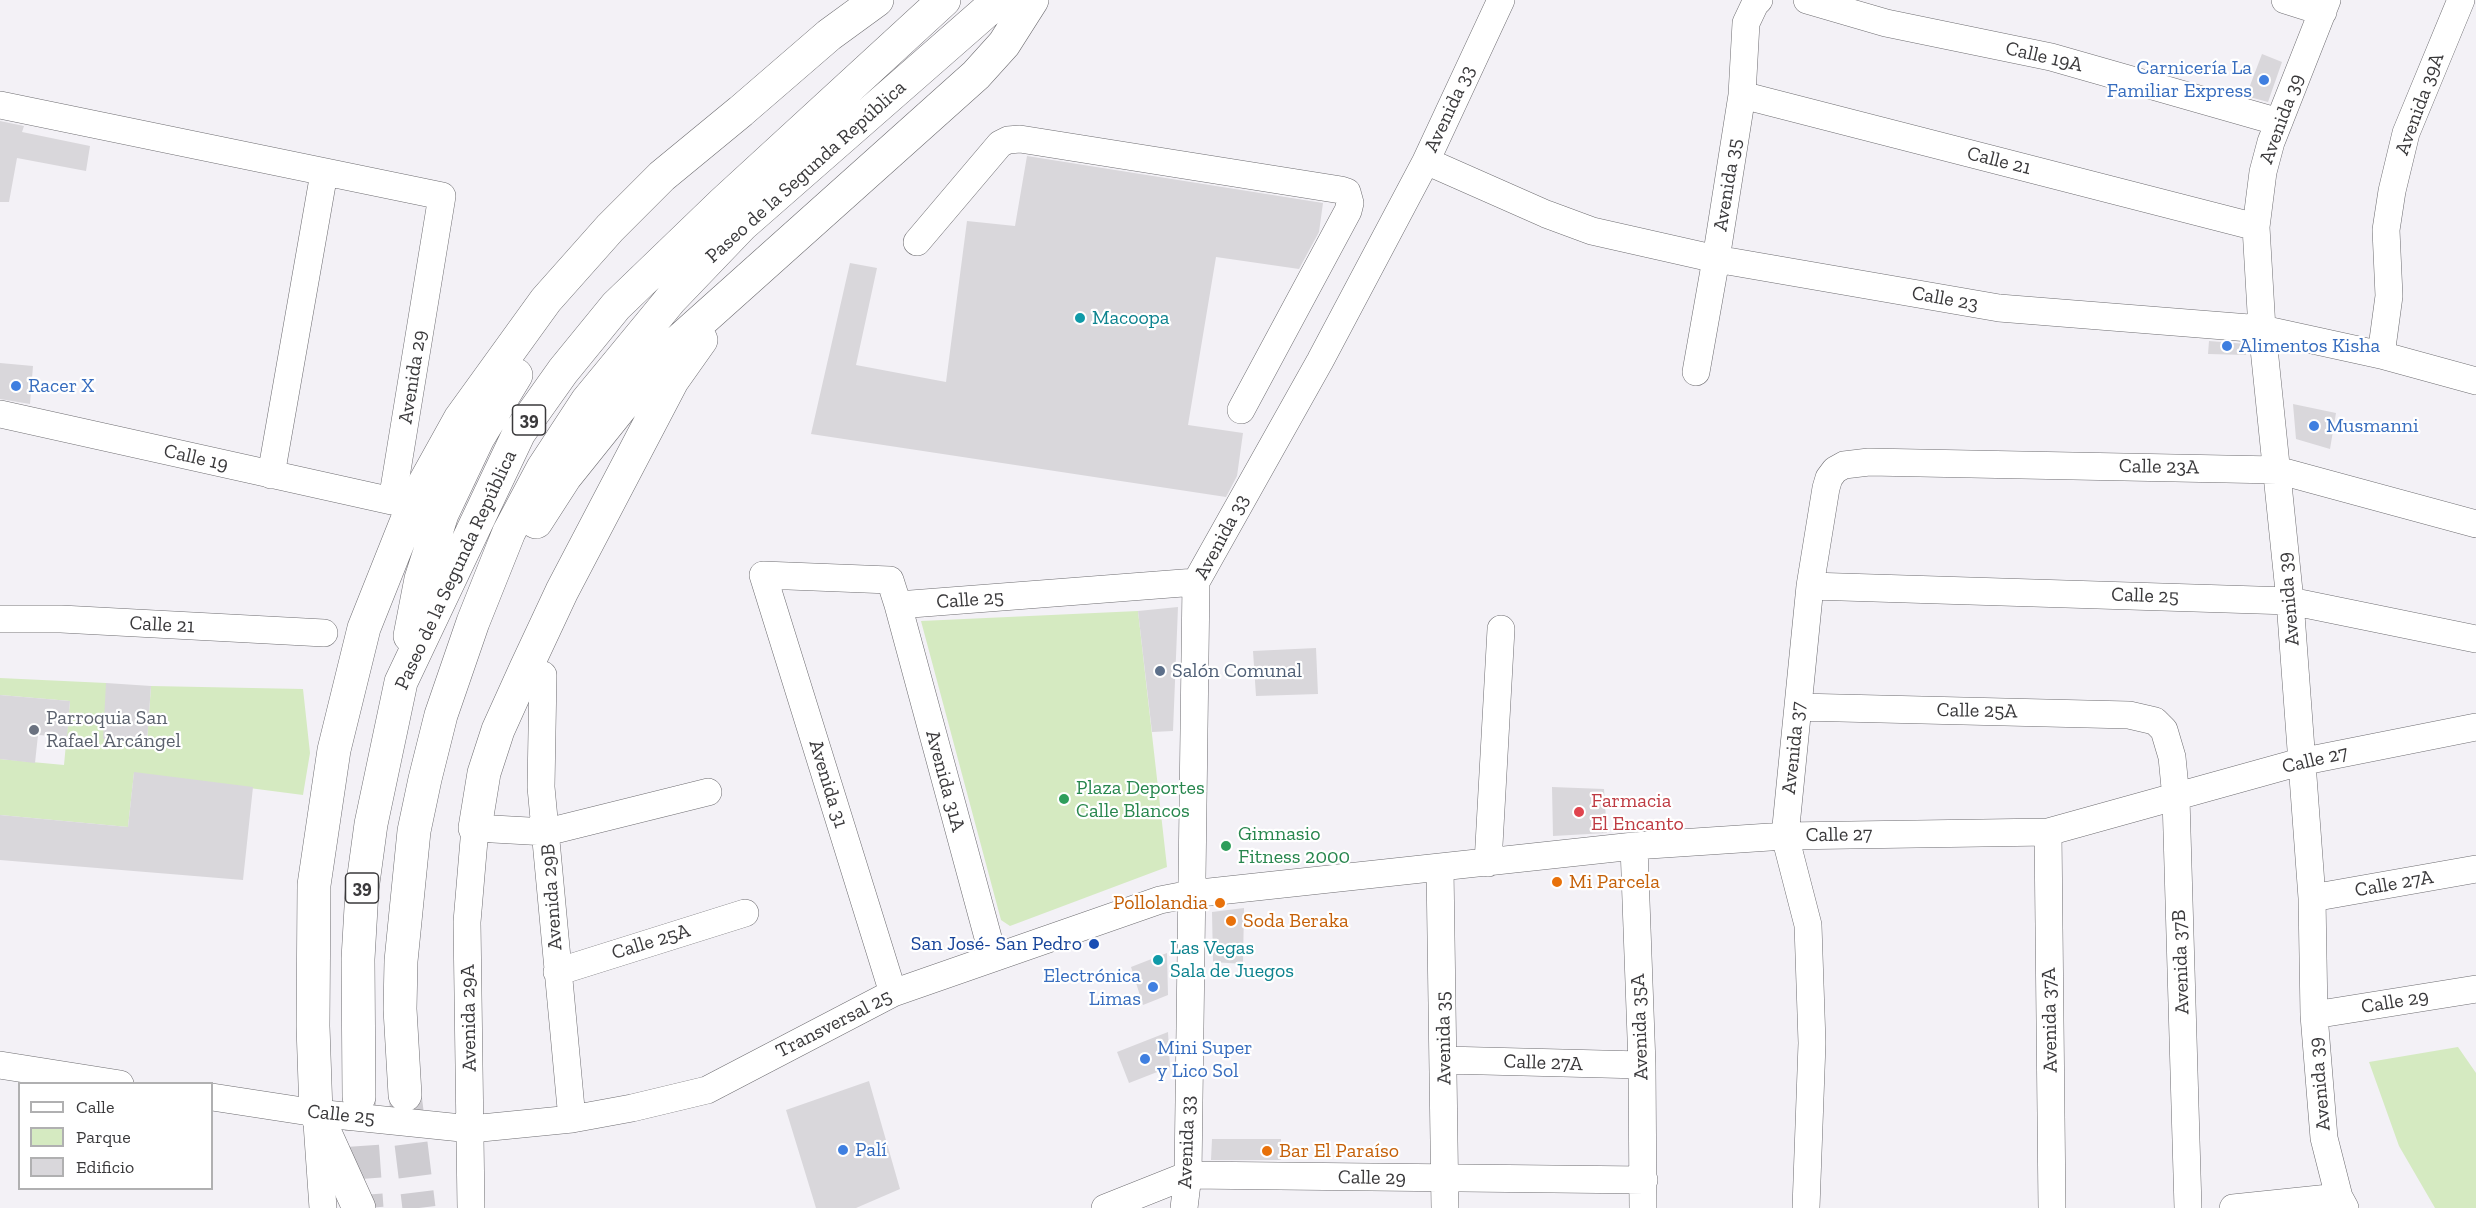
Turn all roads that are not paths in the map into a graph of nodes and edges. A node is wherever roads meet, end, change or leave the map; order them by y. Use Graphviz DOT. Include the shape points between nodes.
graph roads {
  1 [pos="877,0"];
  2 [pos="944,0"];
  3 [pos="999,0"];
  4 [pos="1032,0"];
  5 [pos="1501,0"];
  6 [pos="1759,0"];
  7 [pos="1807,0"];
  8 [pos="2285,0"];
  9 [pos="2461,0"];
  10 [pos="2325,6"];
  11 [pos="1742,94"];
  12 [pos="0,105"];
  13 [pos="741,111"];
  14 [pos="2279,122"];
  15 [pos="1426,161"];
  16 [pos="324,173"];
  17 [pos="733,214"];
  18 [pos="2256,227"];
  19 [pos="917,242"];
  20 [pos="777,252"];
  21 [pos="1716,259"];
  22 [pos="2262,329"];
  23 [pos="1277,344"];
  24 [pos="2381,355"];
  25 [pos="1320,361"];
  26 [pos="1696,372"];
  27 [pos="2476,381"];
  28 [pos="1241,410"];
  29 [pos="0,414"];
  30 [pos="1835,470"];
  31 [pos="2277,470"];
  32 [pos="271,475"];
  33 [pos="392,501"];
  34 [pos="2476,524"];
  35 [pos="1196,582"];
  36 [pos="1810,586"];
  37 [pos="2290,600"];
  38 [pos="898,605"];
  39 [pos="0,619"];
  40 [pos="473,622"];
  41 [pos="1501,629"];
  42 [pos="324,633"];
  43 [pos="2476,639"];
  44 [pos="543,675"];
  45 [pos="401,682"];
  46 [pos="1798,706"];
  47 [pos="2155,721"];
  48 [pos="2476,727"];
  49 [pos="2300,762"];
  50 [pos="708,792"];
  51 [pos="2176,798"];
  52 [pos="475,828"];
  53 [pos="547,832"];
  54 [pos="2048,832"];
  55 [pos="1785,836"];
  56 [pos="1634,846"];
  57 [pos="1488,863"];
  58 [pos="1440,868"];
  59 [pos="2476,869"];
  60 [pos="1191,894"];
  61 [pos="2312,898"];
  62 [pos="745,913"];
  63 [pos="993,957"];
  64 [pos="557,972"];
  65 [pos="2476,989"];
  66 [pos="893,993"];
  67 [pos="2314,1015"];
  68 [pos="1444,1060"];
  69 [pos="0,1065"];
  70 [pos="1642,1065"];
  71 [pos="113,1082"];
  72 [pos="405,1095"];
  73 [pos="213,1097"];
  74 [pos="360,1097"];
  75 [pos="316,1113"];
  76 [pos="572,1119"];
  77 [pos="471,1128"];
  78 [pos="1188,1175"];
  79 [pos="1445,1179"];
  80 [pos="1644,1180"];
  81 [pos="2342,1203"];
  82 [pos="322,1208"];
  83 [pos="359,1208"];
  84 [pos="471,1208"];
  85 [pos="1106,1208"];
  86 [pos="1184,1208"];
  87 [pos="1445,1208"];
  88 [pos="1643,1208"];
  89 [pos="1806,1208"];
  90 [pos="2052,1208"];
  91 [pos="2188,1208"];
  92 [pos="2233,1208"];
  1 -- 13 [label="highway" via="829,35"];
  2 -- 17 [label="highway, Paseo de la Segunda República / 39"];
  3 -- 17 [label="highway, Paseo de la Segunda República / 39"];
  4 -- 20 [label="highway" via="1004,44 976,75"];
  5 -- 15 [label="street, Avenida 33"];
  6 -- 11 [label="street, Avenida 35" via="1746,23"];
  7 -- 14 [label="street, Calle 19A" via="1886,23 2051,57"];
  8 -- 10 [label="street"];
  9 -- 24 [label="street, Avenida 39A" via="2406,133 2392,191 2386,230 2389,296"];
  10 -- 14 [label="street, Avenida 39"];
  11 -- 18 [label="street, Calle 21"];
  11 -- 21 [label="street, Avenida 35"];
  12 -- 16 [label="street"];
  13 -- 45 [label="highway" via="548,331 505,390 442,514 421,579"];
  13 -- 75 [label="highway" via="662,176 546,300 460,418 415,500 364,628 333,750 314,885"];
  14 -- 18 [label="street, Avenida 39" via="2263,172"];
  15 -- 21 [label="street, Calle 23" via="1592,231"];
  15 -- 25 [label="street, Avenida 33"];
  16 -- 32 [label="street"];
  16 -- 33 [label="street, Avenida 29" via="442,196"];
  17 -- 40 [label="highway, Paseo de la Segunda República / 39" via="671,299 587,401 543,468 513,523"];
  17 -- 45 [label="highway, Paseo de la Segunda República / 39" via="616,306 519,433"];
  18 -- 22 [label="street, Avenida 39"];
  19 -- 23 [label="street" via="1000,144 1014,140 1341,190 1349,196 1348,211"];
  20 -- 40 [label="highway" via="662,356 619,408 565,477"];
  20 -- 52 [label="highway" via="672,381 562,591 498,730 484,773"];
  21 -- 22 [label="street, Calle 23" via="1999,308"];
  21 -- 26 [label="street, Avenida 35"];
  22 -- 24 [label="street, Calle 23"];
  22 -- 31 [label="street, Avenida 39"];
  23 -- 25 [label="street"];
  23 -- 28 [label="street"];
  24 -- 27 [label="street, Calle 23"];
  25 -- 35 [label="street, Avenida 33"];
  29 -- 32 [label="street, Calle 19"];
  30 -- 31 [label="street, Calle 23A" via="1869,462"];
  30 -- 36 [label="street, Avenida 37" via="1826,488"];
  31 -- 34 [label="street, Calle 23A"];
  31 -- 37 [label="street, Avenida 39"];
  32 -- 33 [label="street, Calle 19"];
  35 -- 38 [label="street, Calle 25"];
  35 -- 60 [label="street, Avenida 33"];
  36 -- 37 [label="street, Calle 25"];
  36 -- 46 [label="street, Avenida 37"];
  37 -- 43 [label="street, Calle 25"];
  37 -- 49 [label="street, Avenida 39"];
  38 -- 63 [label="street, Avenida 31A"];
  38 -- 66 [label="street, Avenida 31" via="890,580 763,575"];
  39 -- 42 [label="street, Calle 21"];
  40 -- 72 [label="highway, Paseo de la Segunda República / 39" via="441,715 414,831 401,961"];
  41 -- 57 [label="street"];
  44 -- 53 [label="street, Avenida 29B" via="542,787"];
  45 -- 74 [label="highway, Paseo de la Segunda República / 39" via="371,824 362,890 358,959"];
  46 -- 47 [label="street, Calle 25A" via="2114,714"];
  46 -- 55 [label="street, Avenida 37"];
  47 -- 51 [label="street, Avenida 37B" via="2169,743"];
  48 -- 49 [label="street, Calle 27"];
  49 -- 51 [label="street, Calle 27"];
  49 -- 61 [label="street, Avenida 39"];
  50 -- 53 [label="street"];
  51 -- 54 [label="street, Calle 27"];
  51 -- 91 [label="street, Avenida 37B"];
  52 -- 53 [label="street"];
  52 -- 77 [label="street, Avenida 29A" via="467,922"];
  53 -- 64 [label="street, Avenida 29B"];
  54 -- 55 [label="street, Calle 27"];
  54 -- 90 [label="street, Avenida 37A"];
  55 -- 56 [label="street, Calle 27"];
  55 -- 89 [label="street, Avenida 37" via="1808,925 1812,1043"];
  56 -- 57 [label="street, Calle 27"];
  56 -- 70 [label="street, Avenida 35A"];
  57 -- 58 [label="street, Calle 27"];
  58 -- 60 [label="street, Calle 27"];
  58 -- 68 [label="street, Avenida 35"];
  59 -- 61 [label="street, Calle 27A"];
  60 -- 63 [label="street, Transversal 25" via="1160,900"];
  60 -- 78 [label="street, Avenida 33"];
  61 -- 67 [label="street, Avenida 39"];
  62 -- 64 [label="street, Calle 25A"];
  63 -- 66 [label="street, Transversal 25"];
  64 -- 76 [label="street, Avenida 29B"];
  65 -- 67 [label="street, Calle 29"];
  66 -- 76 [label="street, Transversal 25" via="707,1090"];
  67 -- 81 [label="street, Avenida 39" via="2324,1138"];
  68 -- 70 [label="street, Calle 27A"];
  68 -- 79 [label="street, Avenida 35"];
  69 -- 71 [label="street"];
  70 -- 80 [label="street, Avenida 35A"];
  73 -- 75 [label="street, Calle 25"];
  75 -- 77 [label="street, Calle 25"];
  75 -- 82 [label="street"];
  75 -- 83 [label="highway"];
  76 -- 77 [label="street, Transversal 25"];
  77 -- 84 [label="street, Avenida 29A"];
  78 -- 79 [label="street, Calle 29"];
  78 -- 85 [label="street, Calle 29"];
  78 -- 86 [label="street, Avenida 33"];
  79 -- 80 [label="street, Calle 29"];
  79 -- 87 [label="street, Avenida 35"];
  80 -- 88 [label="street, Avenida 35A"];
  81 -- 92 [label="street"];
}
